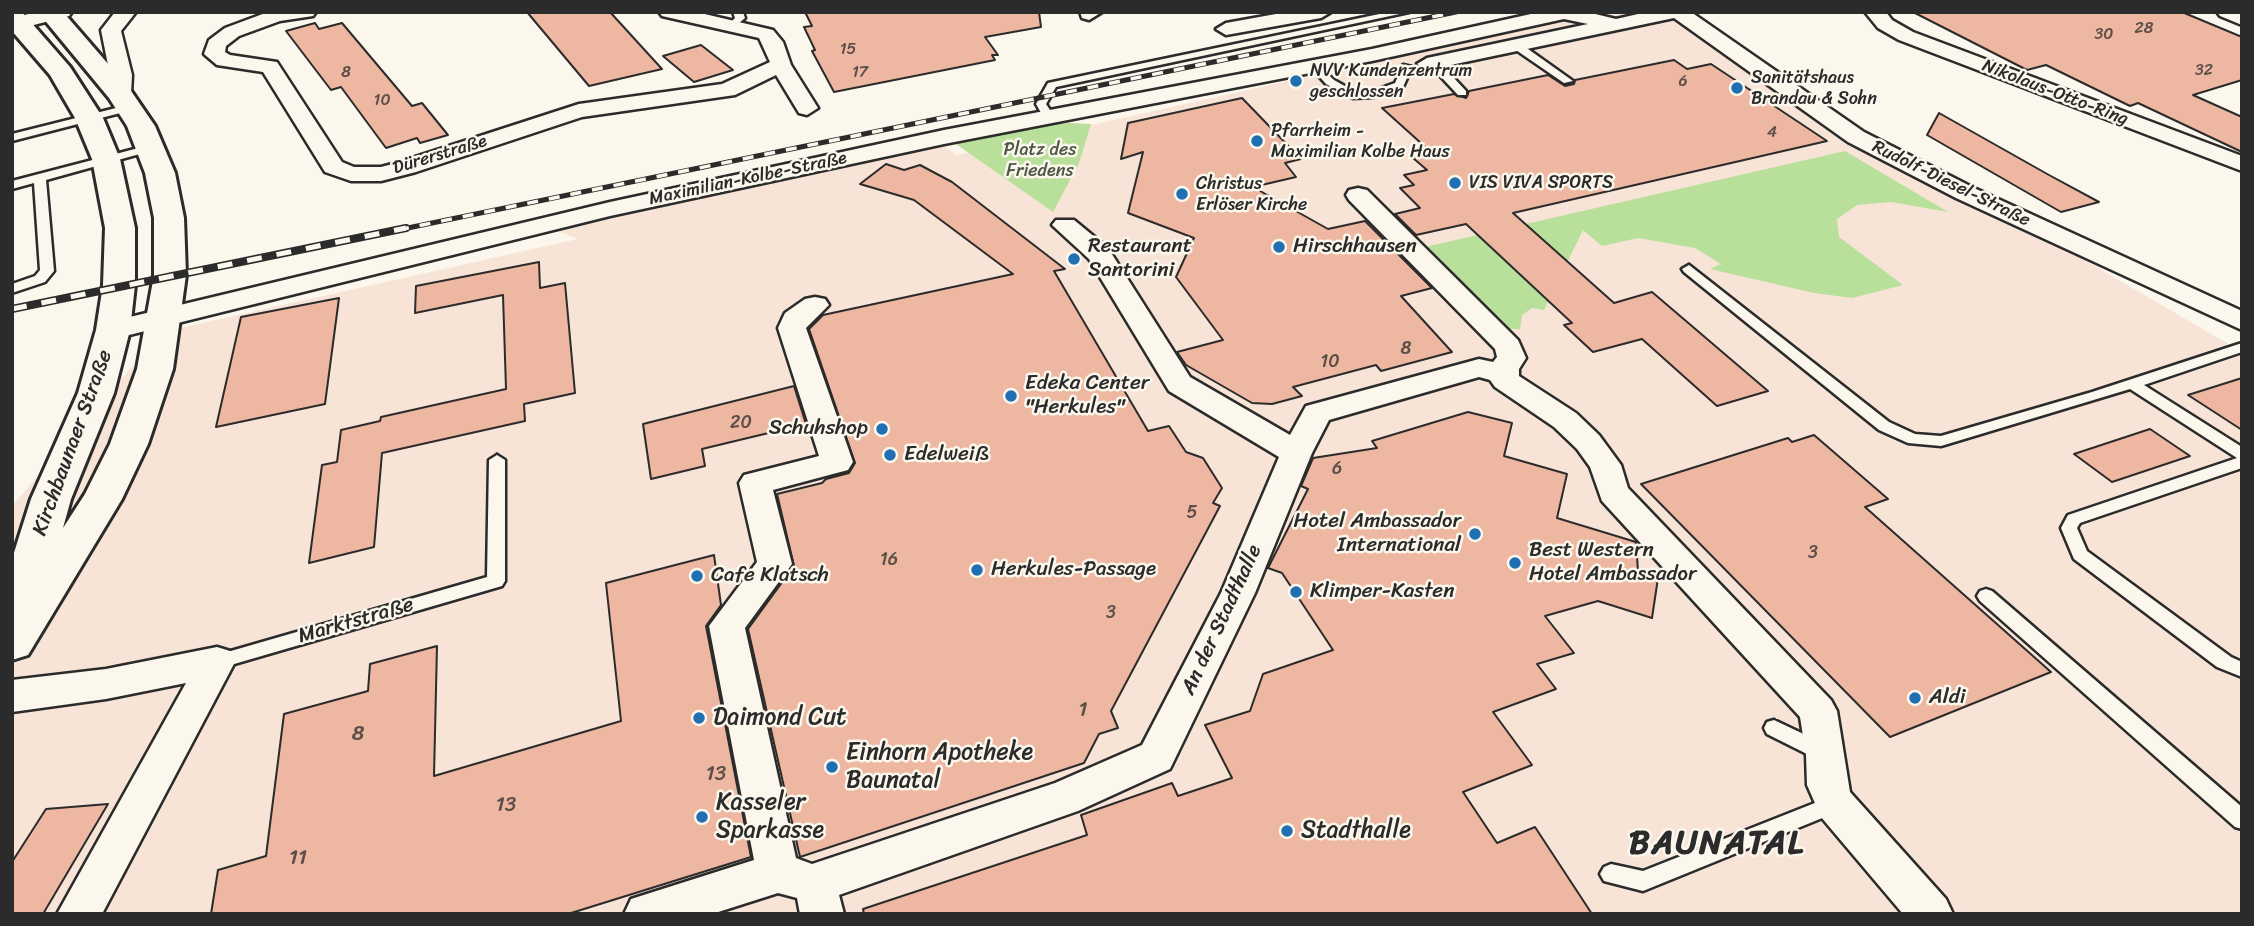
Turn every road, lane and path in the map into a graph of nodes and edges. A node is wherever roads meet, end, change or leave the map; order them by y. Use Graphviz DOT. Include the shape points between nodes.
graph roads {
  1 [pos="126,12"];
  2 [pos="306,12"];
  3 [pos="669,12"];
  4 [pos="1321,12"];
  5 [pos="1404,12"];
  6 [pos="1677,12"];
  7 [pos="1875,12"];
  8 [pos="2227,12"];
  9 [pos="55,13"];
  10 [pos="1563,13"];
  11 [pos="16,18"];
  12 [pos="735,19"];
  13 [pos="2242,19"];
  14 [pos="1618,25"];
  15 [pos="1226,29"];
  16 [pos="1517,46"];
  17 [pos="1387,51"];
  18 [pos="1434,63"];
  19 [pos="781,65"];
  20 [pos="1315,66"];
  21 [pos="1407,67"];
  22 [pos="1569,81"];
  23 [pos="1462,93"];
  24 [pos="124,101"];
  25 [pos="807,108"];
  26 [pos="1048,116"];
  27 [pos="89,118"];
  28 [pos="12,138"];
  29 [pos="150,148"];
  30 [pos="106,159"];
  31 [pos="2242,164"];
  32 [pos="40,178"];
  33 [pos="12,185"];
  34 [pos="1358,195"];
  35 [pos="1065,225"];
  36 [pos="1689,269"];
  37 [pos="12,289"];
  38 [pos="815,305"];
  39 [pos="165,317"];
  40 [pos="2242,322"];
  41 [pos="113,330"];
  42 [pos="2242,347"];
  43 [pos="1504,374"];
  44 [pos="2133,384"];
  45 [pos="1296,453"];
  46 [pos="2242,454"];
  47 [pos="497,460"];
  48 [pos="2242,462"];
  49 [pos="1986,596"];
  50 [pos="12,603"];
  51 [pos="12,642"];
  52 [pos="216,662"];
  53 [pos="2242,670"];
  54 [pos="12,696"];
  55 [pos="1774,728"];
  56 [pos="1826,755"];
  57 [pos="1835,804"];
  58 [pos="2242,820"];
  59 [pos="1611,874"];
  60 [pos="805,890"];
  61 [pos="79,914"];
  62 [pos="646,914"];
  63 [pos="1931,914"];
  1 -- 24 [label="street, Kirchbaunaer Straße" via="111,30"];
  2 -- 19 [label="street, Dürerstraße" via="276,16 232,32 216,44 214,54 224,61 270,66 333,167 351,174 381,174 408,167 579,111 727,90"];
  3 -- 12 [label="street"];
  4 -- 15 [label="street"];
  5 -- 26 [label="lane" via="1052,85 1041,104"];
  6 -- 14 [label="street, Maximilian-Kolbe-Straße"];
  6 -- 40 [label="street, Rudolf-Diesel-Straße" via="1856,137"];
  7 -- 31 [label="street, Nikolaus-Otto-Ring" via="1906,36"];
  8 -- 13 [label="street"];
  9 -- 11 [label="street"];
  9 -- 24 [label="street, Kirchbaunaer Straße"];
  10 -- 14 [label="street, Maximilian-Kolbe-Straße"];
  10 -- 17 [label="street, Maximilian-Kolbe-Straße"];
  11 -- 27 [label="street, Kirchbaunaer Straße" via="61,72"];
  12 -- 19 [label="street" via="766,34"];
  14 -- 16 [label="street, Maximilian-Kolbe-Straße"];
  16 -- 18 [label="street, Maximilian-Kolbe-Straße"];
  16 -- 22 [label="lane"];
  17 -- 20 [label="street, Maximilian-Kolbe-Straße"];
  17 -- 21 [label="street"];
  18 -- 21 [label="street, Maximilian-Kolbe-Straße"];
  18 -- 23 [label="lane"];
  19 -- 25 [label="street"];
  20 -- 21 [label="lane" via="1330,82 1353,95 1399,85"];
  20 -- 26 [label="street, Maximilian-Kolbe-Straße"];
  24 -- 27 [label="lane"];
  24 -- 29 [label="street, Kirchbaunaer Straße"];
  26 -- 39 [label="street, Maximilian-Kolbe-Straße" via="610,209"];
  27 -- 28 [label="lane"];
  27 -- 30 [label="street, Kirchbaunaer Straße"];
  29 -- 30 [label="lane"];
  29 -- 39 [label="street, Kirchbaunaer Straße" via="169,218"];
  30 -- 32 [label="lane"];
  30 -- 41 [label="street, Kirchbaunaer Straße" via="120,228"];
  32 -- 33 [label="lane"];
  32 -- 37 [label="lane" via="47,271 40,279"];
  34 -- 43 [label="street" via="1508,346 1512,358"];
  35 -- 45 [label="street" via="1099,254 1179,384"];
  36 -- 44 [label="lane" via="1884,426 1913,439 1941,441"];
  38 -- 60 [label="street" via="795,319 792,328 837,462 755,484 775,564 727,626"];
  39 -- 41 [label="street, Maximilian-Kolbe-Straße"];
  39 -- 51 [label="street, Kirchbaunaer Straße" via="155,369 129,444 102,499"];
  41 -- 50 [label="street, Kirchbaunaer Straße" via="96,393 51,499 30,569"];
  42 -- 44 [label="lane"];
  43 -- 45 [label="street, An der Stadthalle" via="1479,369 1317,413"];
  43 -- 56 [label="street" via="1513,387 1565,420 1588,442 1605,465 1614,493 1818,711"];
  44 -- 46 [label="lane"];
  45 -- 60 [label="street, An der Stadthalle" via="1238,593 1156,757 1064,798"];
  47 -- 52 [label="lane, Marktstraße" via="496,581"];
  48 -- 53 [label="lane" via="2074,519 2069,528 2080,555 2224,662"];
  49 -- 58 [label="lane"];
  52 -- 54 [label="street, Marktstraße" via="106,684"];
  52 -- 61 [label="street"];
  55 -- 56 [label="lane"];
  56 -- 57 [label="street" via="1827,785"];
  57 -- 59 [label="lane" via="1643,881"];
  57 -- 63 [label="street"];
  60 -- 62 [label="street, An der Stadthalle"];
}
